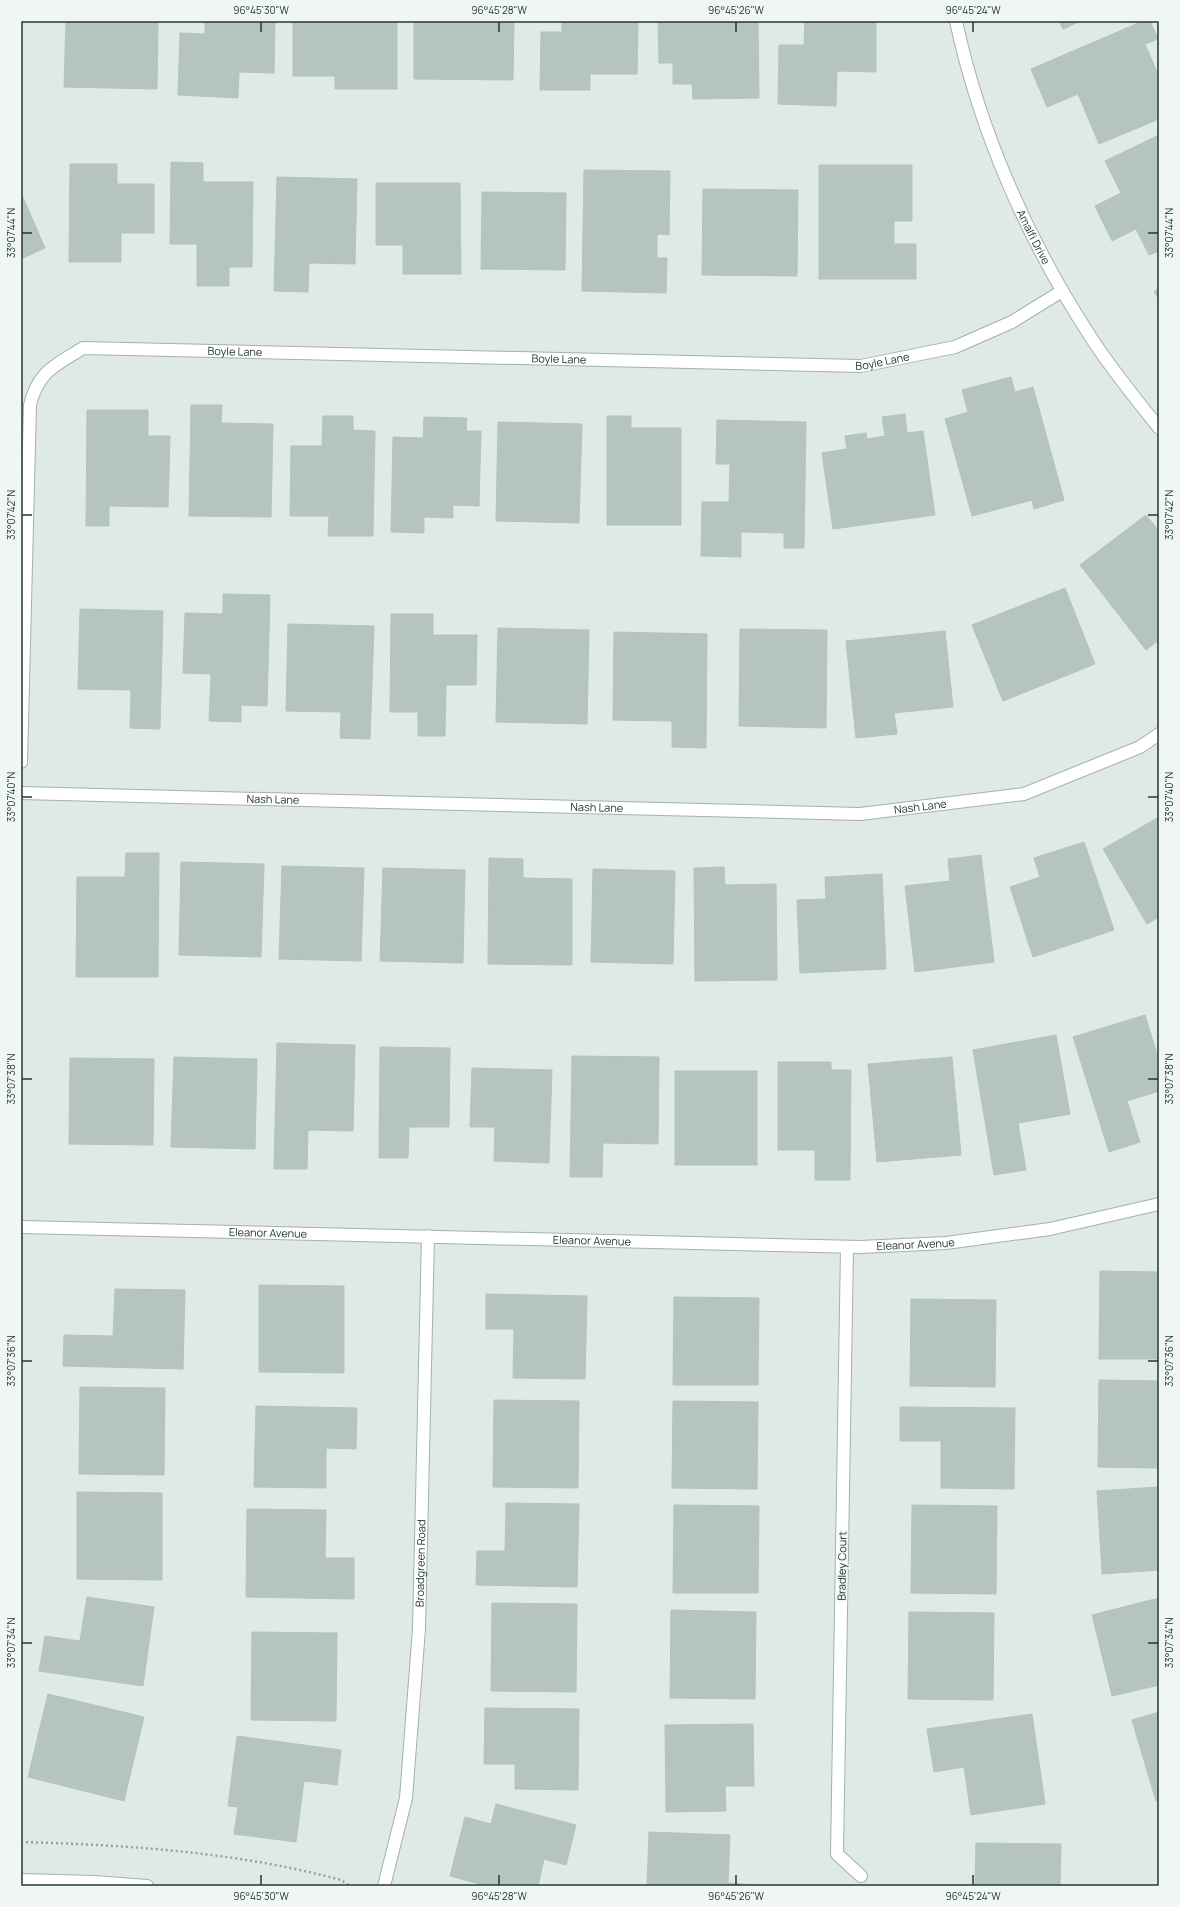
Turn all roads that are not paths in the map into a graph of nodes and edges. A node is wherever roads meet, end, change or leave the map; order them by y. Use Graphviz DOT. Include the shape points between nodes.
graph roads {
  1 [pos="956,21"];
  2 [pos="1062,291"];
  3 [pos="1159,428"];
  4 [pos="24,548"];
  5 [pos="1159,734"];
  6 [pos="21,762"];
  7 [pos="21,793"];
  8 [pos="1159,1204"];
  9 [pos="21,1226"];
  10 [pos="428,1236"];
  11 [pos="847,1247"];
  12 [pos="861,1876"];
  13 [pos="21,1880"];
  14 [pos="147,1886"];
  15 [pos="384,1886"];
  1 -- 2 [label="street, Amalfi Drive" via="973,87 991,140 1012,191"];
  2 -- 3 [label="street, Amalfi Drive" via="1092,339"];
  2 -- 4 [label="street, Boyle Lane" via="1012,322 955,347 861,366 84,348 46,371 36,387 30,406"];
  4 -- 6 [label="street"];
  5 -- 7 [label="street, Nash Lane" via="1140,747 1024,794 860,814"];
  8 -- 11 [label="street, Eleanor Avenue" via="1050,1229 946,1243"];
  9 -- 10 [label="street, Eleanor Avenue"];
  10 -- 11 [label="street, Eleanor Avenue"];
  10 -- 15 [label="street, Broadgreen Road" via="419,1629 406,1798"];
  11 -- 12 [label="street, Bradley Court" via="837,1854"];
  13 -- 14 [label="street"];
}
